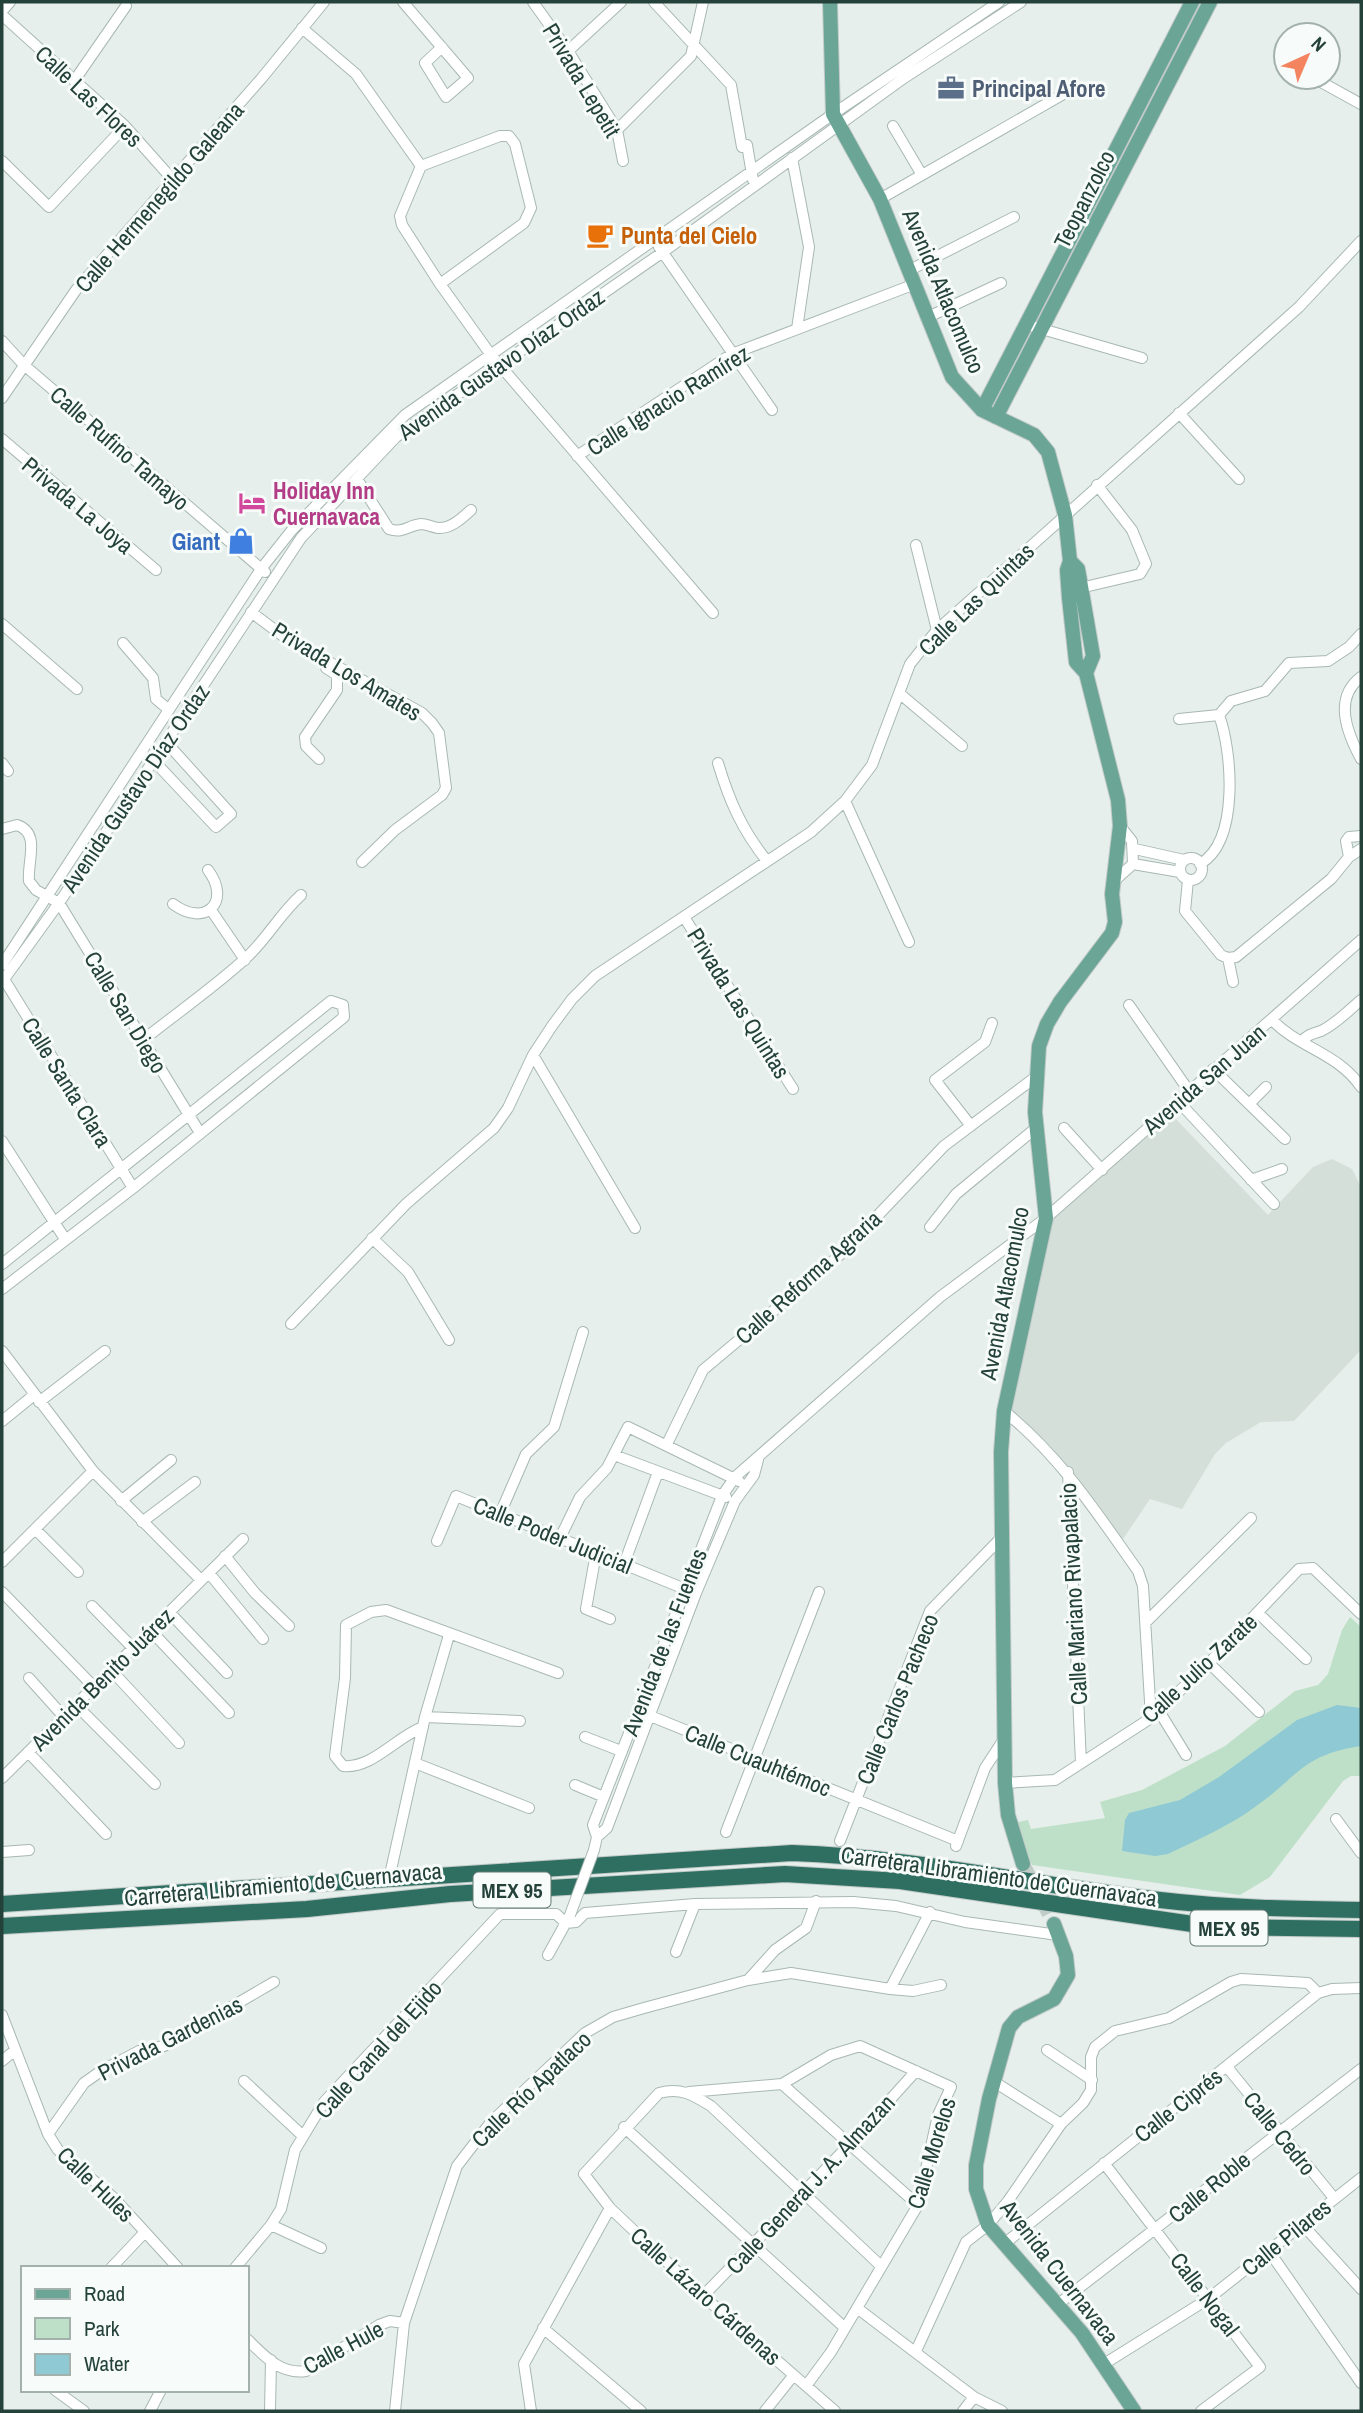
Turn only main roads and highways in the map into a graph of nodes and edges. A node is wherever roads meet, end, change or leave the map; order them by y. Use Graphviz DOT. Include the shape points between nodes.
graph roads {
  1 [pos="830,2"];
  2 [pos="1192,2"];
  3 [pos="1210,2"];
  4 [pos="1117,150"];
  5 [pos="1130,157"];
  6 [pos="989,413"];
  7 [pos="1023,1864"];
  8 [pos="2,1904"];
  9 [pos="1361,1910"];
  10 [pos="2,1926"];
  11 [pos="1361,1929"];
  12 [pos="1056,1930"];
  13 [pos="1129,2409"];
  1 -- 6 [label="main road, Avenida Atlacomulco" via="835,119 880,199 952,377"];
  2 -- 4 [label="main road, Teopanzolco"];
  3 -- 5 [label="main road, Teopanzolco"];
  4 -- 5 [label="main road"];
  4 -- 6 [label="main road, Teopanzolco"];
  5 -- 6 [label="main road, Teopanzolco" via="1043,328"];
  6 -- 7 [label="main road, Avenida Atlacomulco" via="1042,442 1048,452 1093,656 1086,673 1118,800 1120,826 1112,933 1047,1024 1039,1046 1037,1128 1046,1218 1004,1410 1005,1783 1008,1815"];
  8 -- 9 [label="highway, Carretera Libramiento de Cuernavaca / MEX 95" via="816,1854 875,1858 1171,1901"];
  10 -- 11 [label="highway, Carretera Libramiento de Cuernavaca / MEX 95" via="785,1874 900,1881 1213,1927"];
  12 -- 13 [label="main road, Avenida Cuernavaca" via="1068,1975 1054,1999 1018,2017 1009,2028 993,2081 976,2165 976,2189 988,2225 1083,2333"];
}
